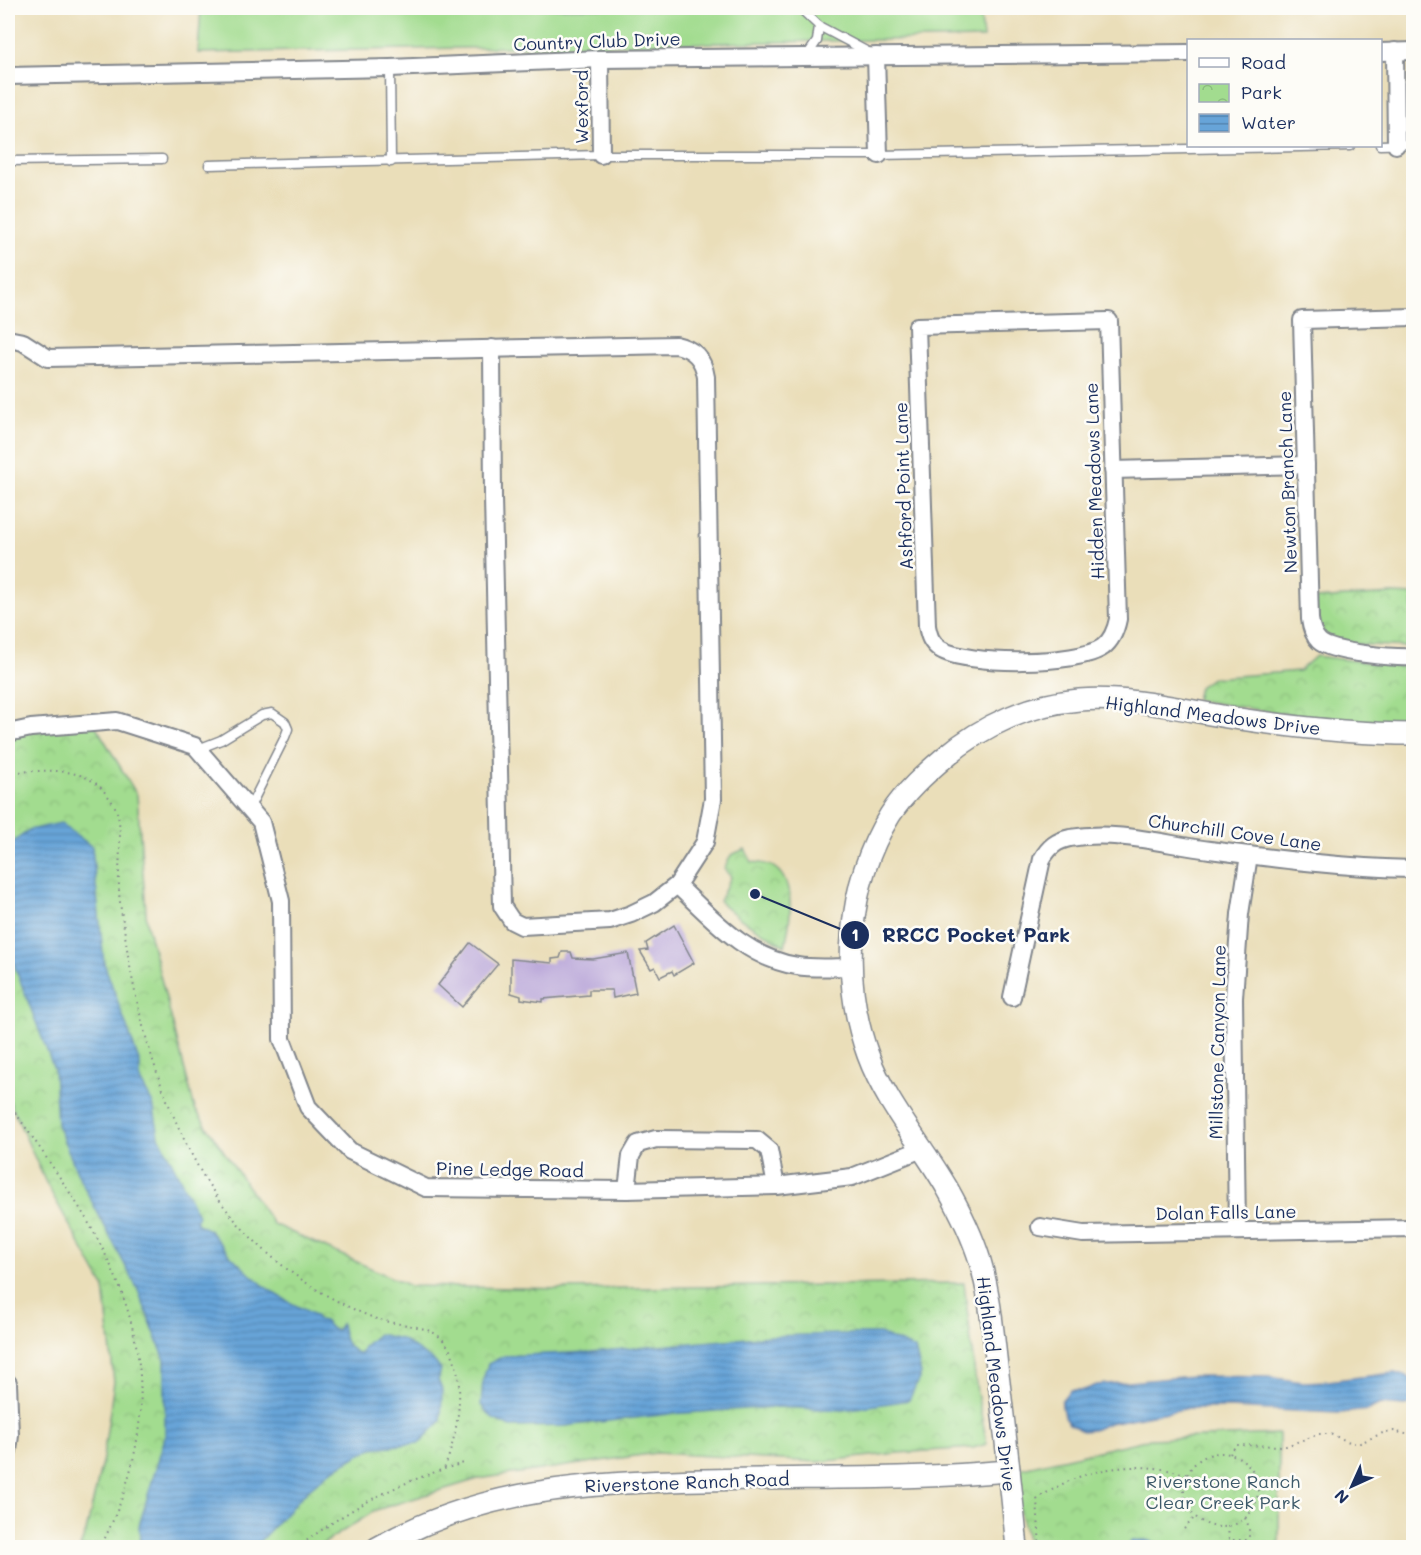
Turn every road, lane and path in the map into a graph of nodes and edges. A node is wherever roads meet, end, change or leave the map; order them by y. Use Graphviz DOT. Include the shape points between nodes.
graph roads {
  1 [pos="800,8"];
  2 [pos="819,26"];
  3 [pos="1388,51"];
  4 [pos="1413,51"];
  5 [pos="1187,53"];
  6 [pos="876,56"];
  7 [pos="806,57"];
  8 [pos="600,59"];
  9 [pos="390,68"];
  10 [pos="8,76"];
  11 [pos="1413,144"];
  12 [pos="1388,145"];
  13 [pos="1298,147"];
  14 [pos="601,155"];
  15 [pos="879,155"];
  16 [pos="162,159"];
  17 [pos="8,161"];
  18 [pos="391,162"];
  19 [pos="209,165"];
  20 [pos="1413,317"];
  21 [pos="917,327"];
  22 [pos="8,339"];
  23 [pos="492,348"];
  24 [pos="1306,465"];
  25 [pos="1113,470"];
  26 [pos="1110,639"];
  27 [pos="1413,657"];
  28 [pos="8,733"];
  29 [pos="1413,734"];
  30 [pos="198,750"];
  31 [pos="8,772"];
  32 [pos="249,809"];
  33 [pos="1249,855"];
  34 [pos="1413,869"];
  35 [pos="677,885"];
  36 [pos="852,967"];
  37 [pos="1012,997"];
  38 [pos="8,1096"];
  39 [pos="922,1149"];
  40 [pos="776,1186"];
  41 [pos="627,1190"];
  42 [pos="1040,1227"];
  43 [pos="1413,1228"];
  44 [pos="1237,1231"];
  45 [pos="8,1383"];
  46 [pos="1413,1436"];
  47 [pos="8,1451"];
  48 [pos="1230,1454"];
  49 [pos="464,1463"];
  50 [pos="444,1469"];
  51 [pos="1009,1471"];
  52 [pos="1188,1475"];
  53 [pos="1196,1516"];
  54 [pos="1245,1518"];
  55 [pos="1228,1526"];
  56 [pos="1184,1529"];
  57 [pos="1249,1540"];
  58 [pos="100,1548"];
  59 [pos="297,1548"];
  60 [pos="377,1548"];
  61 [pos="1017,1548"];
  62 [pos="1040,1548"];
  63 [pos="1249,1548"];
  1 -- 2 [label="lane"];
  2 -- 6 [label="lane"];
  2 -- 7 [label="lane" via="817,41"];
  3 -- 4 [label="street"];
  3 -- 12 [label="street"];
  5 -- 6 [label="street, Country Club Drive"];
  6 -- 7 [label="street, Country Club Drive"];
  6 -- 15 [label="street"];
  7 -- 8 [label="street, Country Club Drive"];
  8 -- 9 [label="street, Country Club Drive"];
  8 -- 14 [label="street, Wexford"];
  9 -- 10 [label="street, Country Club Drive"];
  9 -- 18 [label="lane"];
  11 -- 12 [label="lane"];
  13 -- 15 [label="lane"];
  14 -- 15 [label="lane"];
  14 -- 18 [label="lane"];
  16 -- 17 [label="lane"];
  18 -- 19 [label="lane"];
  20 -- 24 [label="street, Newton Branch Lane" via="1302,320"];
  21 -- 25 [label="street, Hidden Meadows Lane" via="1109,321"];
  21 -- 26 [label="street, Ashford Point Lane" via="930,639 955,656 1014,661 1087,653"];
  22 -- 23 [label="street" via="24,342 48,358"];
  23 -- 35 [label="street" via="675,345 689,348 704,364 713,799 705,842"];
  23 -- 35 [label="street" via="502,906 512,921 522,926 610,921 654,903"];
  24 -- 25 [label="street"];
  24 -- 27 [label="street, Newton Branch Lane" via="1312,631 1319,641 1334,649"];
  25 -- 26 [label="street, Hidden Meadows Lane" via="1118,618"];
  28 -- 30 [label="street, Pine Ledge Road" via="117,721"];
  29 -- 36 [label="street, Highland Meadows Drive" via="1292,726 1106,699 1054,704 1005,718 939,762 918,780 889,817 868,859 855,903"];
  30 -- 32 [label="street, Pine Ledge Road"];
  30 -- 32 [label="lane" via="262,716 272,713 285,722 285,737"];
  31 -- 50 [label="path" via="69,771 84,776 100,787 117,811 119,890 141,1024 164,1096 181,1133 212,1190 236,1222 273,1259 316,1290 354,1310 384,1322 430,1331 451,1351 458,1376 459,1413"];
  32 -- 41 [label="street, Pine Ledge Road" via="261,822 281,901 282,1039 308,1107 350,1151 426,1188"];
  33 -- 34 [label="street, Churchill Cove Lane"];
  33 -- 37 [label="street, Churchill Cove Lane" via="1114,836 1069,838 1052,844 1042,859"];
  33 -- 44 [label="street, Millstone Canyon Lane" via="1234,998"];
  35 -- 36 [label="street" via="754,952 800,967"];
  36 -- 39 [label="street, Highland Meadows Drive" via="859,1024 868,1055 882,1088"];
  38 -- 58 [label="path" via="102,1249 124,1301 139,1354 142,1387 134,1456 120,1503"];
  39 -- 40 [label="street, Pine Ledge Road" via="852,1177"];
  39 -- 51 [label="street, Highland Meadows Drive" via="961,1213 987,1287"];
  40 -- 41 [label="street, Pine Ledge Road"];
  40 -- 41 [label="street" via="769,1150 756,1140 657,1140 638,1144 631,1156"];
  42 -- 44 [label="street, Dolan Falls Lane" via="1083,1234"];
  43 -- 44 [label="street, Dolan Falls Lane"];
  45 -- 47 [label="street"];
  46 -- 48 [label="path" via="1393,1431 1352,1443 1319,1434 1286,1446 1236,1445"];
  48 -- 52 [label="path" via="1202,1459"];
  48 -- 54 [label="path" via="1252,1470 1258,1486 1255,1504"];
  49 -- 50 [label="path"];
  50 -- 59 [label="path" via="385,1491"];
  51 -- 60 [label="street, Riverstone Ranch Road" via="589,1484 474,1506 435,1519"];
  51 -- 61 [label="street, Highland Meadows Drive"];
  52 -- 53 [label="path" via="1185,1497"];
  52 -- 62 [label="path" via="1131,1467 1065,1482 1038,1500"];
  53 -- 55 [label="path" via="1211,1525"];
  53 -- 56 [label="path"];
  54 -- 55 [label="path"];
  54 -- 57 [label="path"];
  55 -- 57 [label="path" via="1229,1540"];
  57 -- 63 [label="path"];
}
